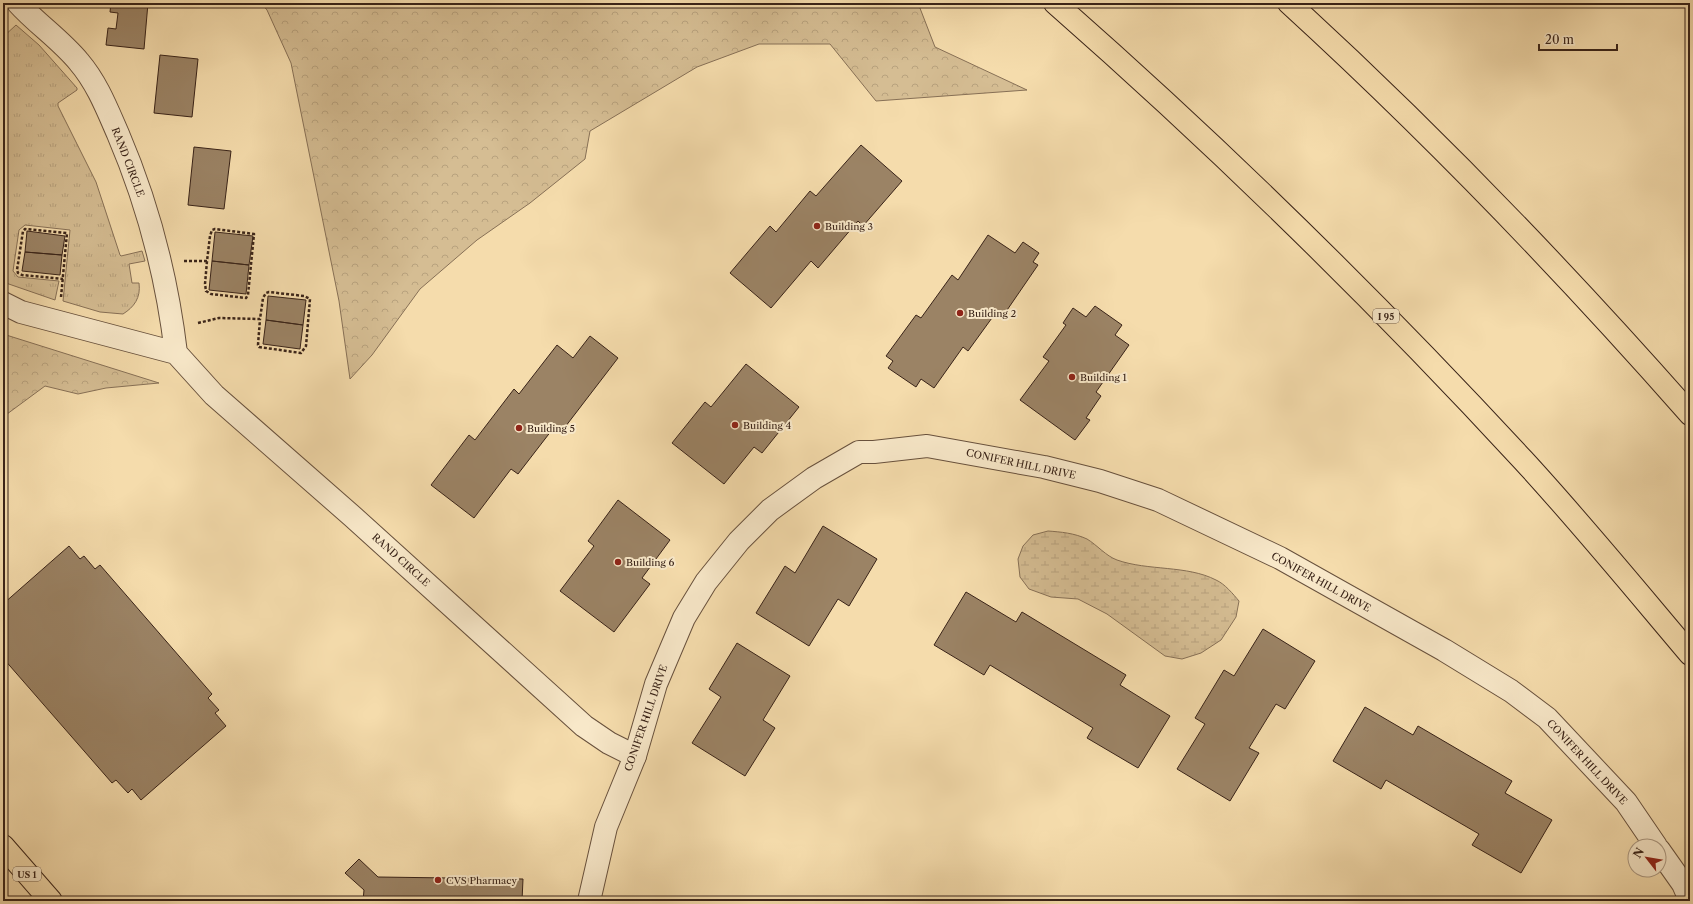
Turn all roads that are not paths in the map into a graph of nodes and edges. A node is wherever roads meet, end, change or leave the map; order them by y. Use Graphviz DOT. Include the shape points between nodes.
graph roads {
  1 [pos="18,3"];
  2 [pos="1055,3"];
  3 [pos="1289,3"];
  4 [pos="3,303"];
  5 [pos="176,353"];
  6 [pos="1690,414"];
  7 [pos="1690,654"];
  8 [pos="635,756"];
  9 [pos="1651,838"];
  10 [pos="3,846"];
  11 [pos="1667,861"];
  12 [pos="1690,900"];
  13 [pos="51,901"];
  14 [pos="589,901"];
  1 -- 5 [label="street, RAND CIRCLE" via="79,62 108,111 151,224 172,317"];
  2 -- 7 [label="main road, I 95" via="1247,178 1390,319 1524,462"];
  3 -- 6 [label="main road" via="1361,70 1501,210"];
  4 -- 5 [label="street" via="21,312"];
  5 -- 8 [label="street, RAND CIRCLE" via="214,395 584,726"];
  8 -- 9 [label="street, CONIFER HILL DRIVE" via="656,684 684,618 706,582 739,541 770,510 814,478 859,452 928,446 1044,467 1158,500 1280,558 1444,650 1511,691 1547,718 1626,802"];
  8 -- 14 [label="street, CONIFER HILL DRIVE" via="606,827"];
  10 -- 13 [label="main road, US 1"];
  11 -- 12 [label="street" via="1683,884"];
}
